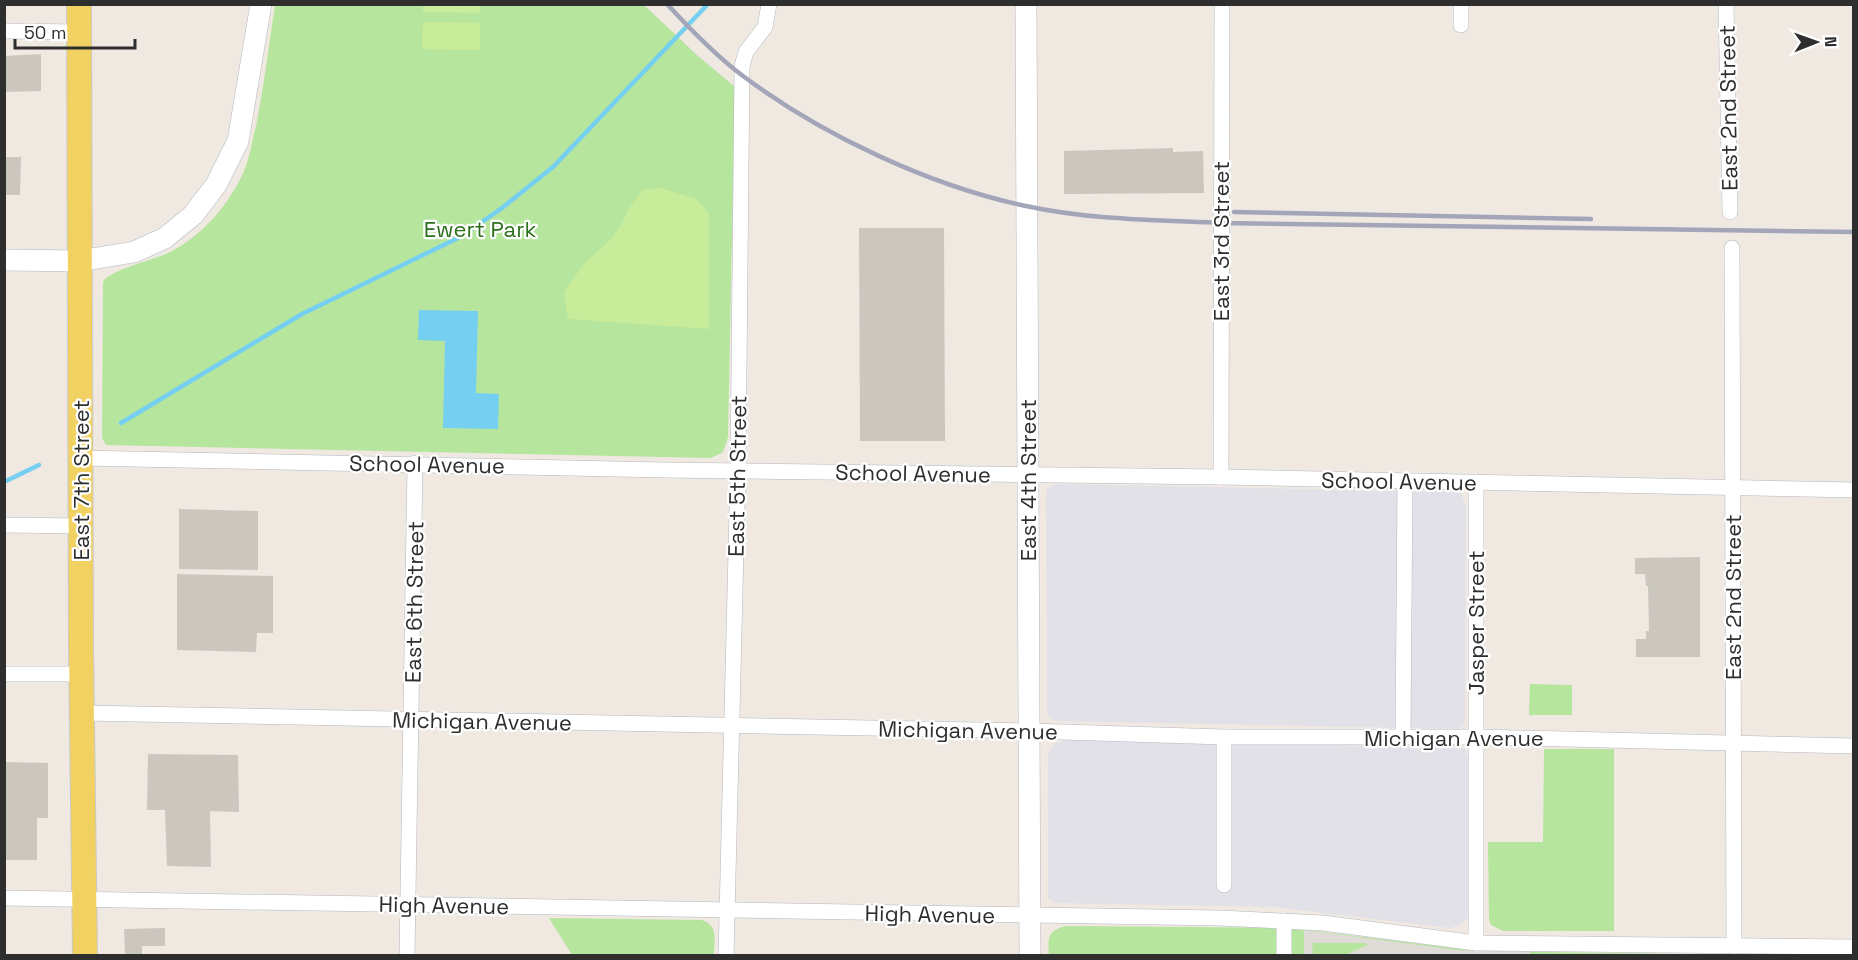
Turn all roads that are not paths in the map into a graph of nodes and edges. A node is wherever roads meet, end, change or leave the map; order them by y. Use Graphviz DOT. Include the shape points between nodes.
graph roads {
  1 [pos="79,4"];
  2 [pos="261,4"];
  3 [pos="769,4"];
  4 [pos="1026,4"];
  5 [pos="1222,4"];
  6 [pos="1461,4"];
  7 [pos="1726,4"];
  8 [pos="1461,25"];
  9 [pos="4,31"];
  10 [pos="79,32"];
  11 [pos="1730,212"];
  12 [pos="1732,248"];
  13 [pos="4,260"];
  14 [pos="80,261"];
  15 [pos="81,458"];
  16 [pos="415,464"];
  17 [pos="738,470"];
  18 [pos="1028,475"];
  19 [pos="1221,477"];
  20 [pos="1405,481"];
  21 [pos="1476,482"];
  22 [pos="1733,488"];
  23 [pos="1854,490"];
  24 [pos="4,525"];
  25 [pos="81,526"];
  26 [pos="4,674"];
  27 [pos="81,674"];
  28 [pos="82,713"];
  29 [pos="412,720"];
  30 [pos="732,726"];
  31 [pos="1030,731"];
  32 [pos="1224,737"];
  33 [pos="1403,737"];
  34 [pos="1476,737"];
  35 [pos="1733,742"];
  36 [pos="1854,746"];
  37 [pos="1224,885"];
  38 [pos="4,898"];
  39 [pos="85,900"];
  40 [pos="408,904"];
  41 [pos="727,910"];
  42 [pos="1030,916"];
  43 [pos="1284,921"];
  44 [pos="1476,943"];
  45 [pos="1734,946"];
  46 [pos="1854,947"];
  47 [pos="85,956"];
  48 [pos="407,956"];
  49 [pos="726,956"];
  50 [pos="1030,956"];
  51 [pos="1284,956"];
  1 -- 10 [label="main road, East 7th Street"];
  2 -- 14 [label="street" via="238,141 216,186 193,214 165,238 135,252"];
  3 -- 17 [label="street, East 5th Street" via="765,27 746,52 742,66"];
  4 -- 18 [label="street, East 4th Street"];
  5 -- 19 [label="street, East 3rd Street"];
  6 -- 8 [label="street"];
  7 -- 11 [label="street, East 2nd Street"];
  9 -- 10 [label="street"];
  10 -- 14 [label="main road, East 7th Street"];
  12 -- 22 [label="street, East 2nd Street"];
  13 -- 14 [label="street"];
  14 -- 15 [label="main road, East 7th Street"];
  15 -- 16 [label="street, School Avenue"];
  15 -- 25 [label="main road, East 7th Street"];
  16 -- 17 [label="street, School Avenue"];
  16 -- 29 [label="street, East 6th Street"];
  17 -- 18 [label="street, School Avenue"];
  17 -- 30 [label="street, East 5th Street"];
  18 -- 19 [label="street, School Avenue"];
  18 -- 31 [label="street, East 4th Street"];
  19 -- 20 [label="street, School Avenue"];
  20 -- 21 [label="street, School Avenue"];
  20 -- 33 [label="street"];
  21 -- 22 [label="street, School Avenue"];
  21 -- 34 [label="street, Jasper Street"];
  22 -- 23 [label="street, School Avenue"];
  22 -- 35 [label="street, East 2nd Street"];
  24 -- 25 [label="street"];
  25 -- 27 [label="main road, East 7th Street"];
  26 -- 27 [label="street"];
  27 -- 28 [label="main road, East 7th Street"];
  28 -- 29 [label="street, Michigan Avenue"];
  28 -- 39 [label="main road, East 7th Street"];
  29 -- 30 [label="street, Michigan Avenue"];
  29 -- 40 [label="street, East 6th Street"];
  30 -- 31 [label="street, Michigan Avenue"];
  30 -- 41 [label="street, East 5th Street"];
  31 -- 32 [label="street, Michigan Avenue"];
  31 -- 42 [label="street, East 4th Street"];
  32 -- 33 [label="street, Michigan Avenue"];
  32 -- 37 [label="street"];
  33 -- 34 [label="street, Michigan Avenue"];
  34 -- 35 [label="street, Michigan Avenue"];
  34 -- 44 [label="street, Jasper Street"];
  35 -- 36 [label="street, Michigan Avenue"];
  35 -- 45 [label="street, East 2nd Street"];
  38 -- 39 [label="street, High Avenue"];
  39 -- 40 [label="street, High Avenue"];
  39 -- 47 [label="main road, East 7th Street"];
  40 -- 41 [label="street, High Avenue"];
  40 -- 48 [label="street, East 6th Street"];
  41 -- 42 [label="street, High Avenue"];
  41 -- 49 [label="street, East 5th Street"];
  42 -- 43 [label="street, High Avenue"];
  42 -- 50 [label="street, East 4th Street"];
  43 -- 44 [label="street, High Avenue" via="1323,922"];
  43 -- 51 [label="street"];
  44 -- 45 [label="street, High Avenue"];
  45 -- 46 [label="street, High Avenue"];
}
